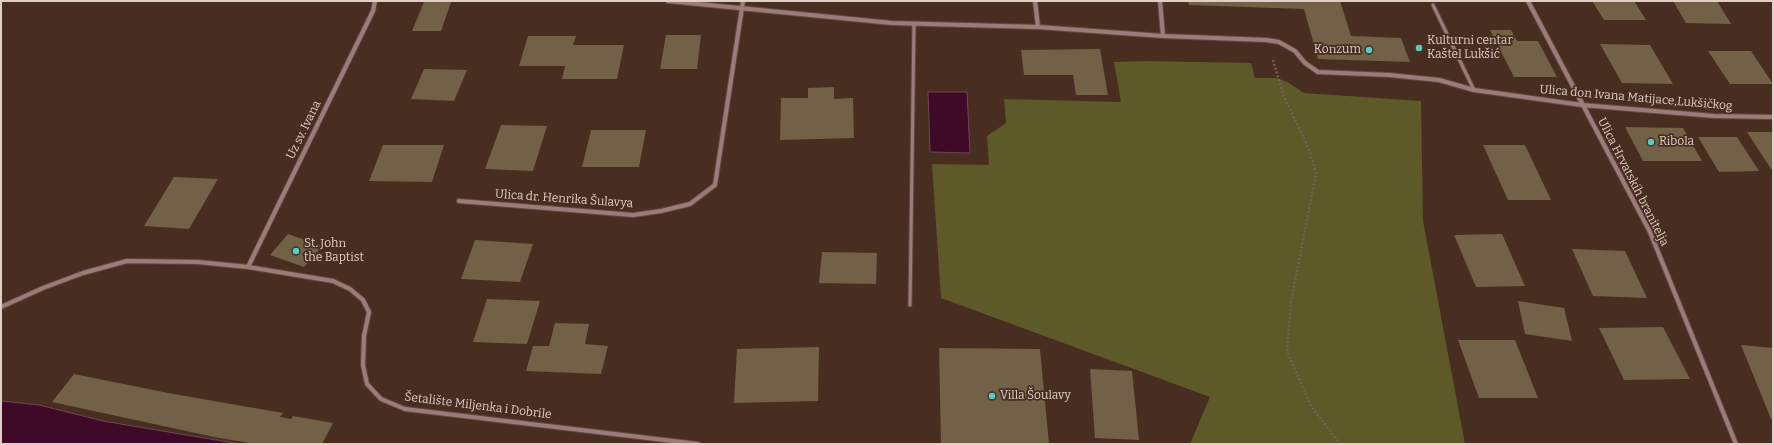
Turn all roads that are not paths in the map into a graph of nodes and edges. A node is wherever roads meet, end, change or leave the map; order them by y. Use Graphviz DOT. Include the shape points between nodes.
graph roads {
  1 [pos="375,1"];
  2 [pos="668,1"];
  3 [pos="744,1"];
  4 [pos="1035,1"];
  5 [pos="1160,1"];
  6 [pos="1528,1"];
  7 [pos="1433,5"];
  8 [pos="742,8"];
  9 [pos="914,24"];
  10 [pos="1038,27"];
  11 [pos="1163,36"];
  12 [pos="1474,90"];
  13 [pos="1582,105"];
  14 [pos="1773,117"];
  15 [pos="459,201"];
  16 [pos="248,267"];
  17 [pos="910,305"];
  18 [pos="1,307"];
  19 [pos="698,444"];
  20 [pos="1736,444"];
  1 -- 16 [label="street, Uz sv. Ivana" via="370,18"];
  2 -- 8 [label="street, Ulica don Ivana Matijace,Lukšičkog"];
  3 -- 8 [label="street, Ulica dr. Henrika Šulavya"];
  4 -- 10 [label="street"];
  5 -- 11 [label="street"];
  6 -- 13 [label="street, Ulica Hrvatskih branitelja"];
  7 -- 12 [label="lane"];
  8 -- 9 [label="street, Ulica don Ivana Matijace,Lukšičkog"];
  8 -- 15 [label="street, Ulica dr. Henrika Šulavya" via="715,185 690,204 632,215"];
  9 -- 10 [label="street, Ulica don Ivana Matijace,Lukšičkog"];
  9 -- 17 [label="lane"];
  10 -- 11 [label="street, Ulica don Ivana Matijace,Lukšičkog"];
  11 -- 12 [label="street, Ulica don Ivana Matijace,Lukšičkog" via="1279,42 1295,51 1305,63 1318,72 1439,80"];
  12 -- 13 [label="street, Ulica don Ivana Matijace,Lukšičkog"];
  13 -- 14 [label="street, Ulica don Ivana Matijace,Lukšičkog" via="1714,116"];
  13 -- 20 [label="street, Ulica Hrvatskih branitelja" via="1650,232"];
  16 -- 18 [label="street, Šetalište Miljenka i Dobrile" via="198,262 127,261 83,273"];
  16 -- 19 [label="street, Šetalište Miljenka i Dobrile" via="333,282 363,300 369,312 362,365 367,384 381,399 405,409"];
}
